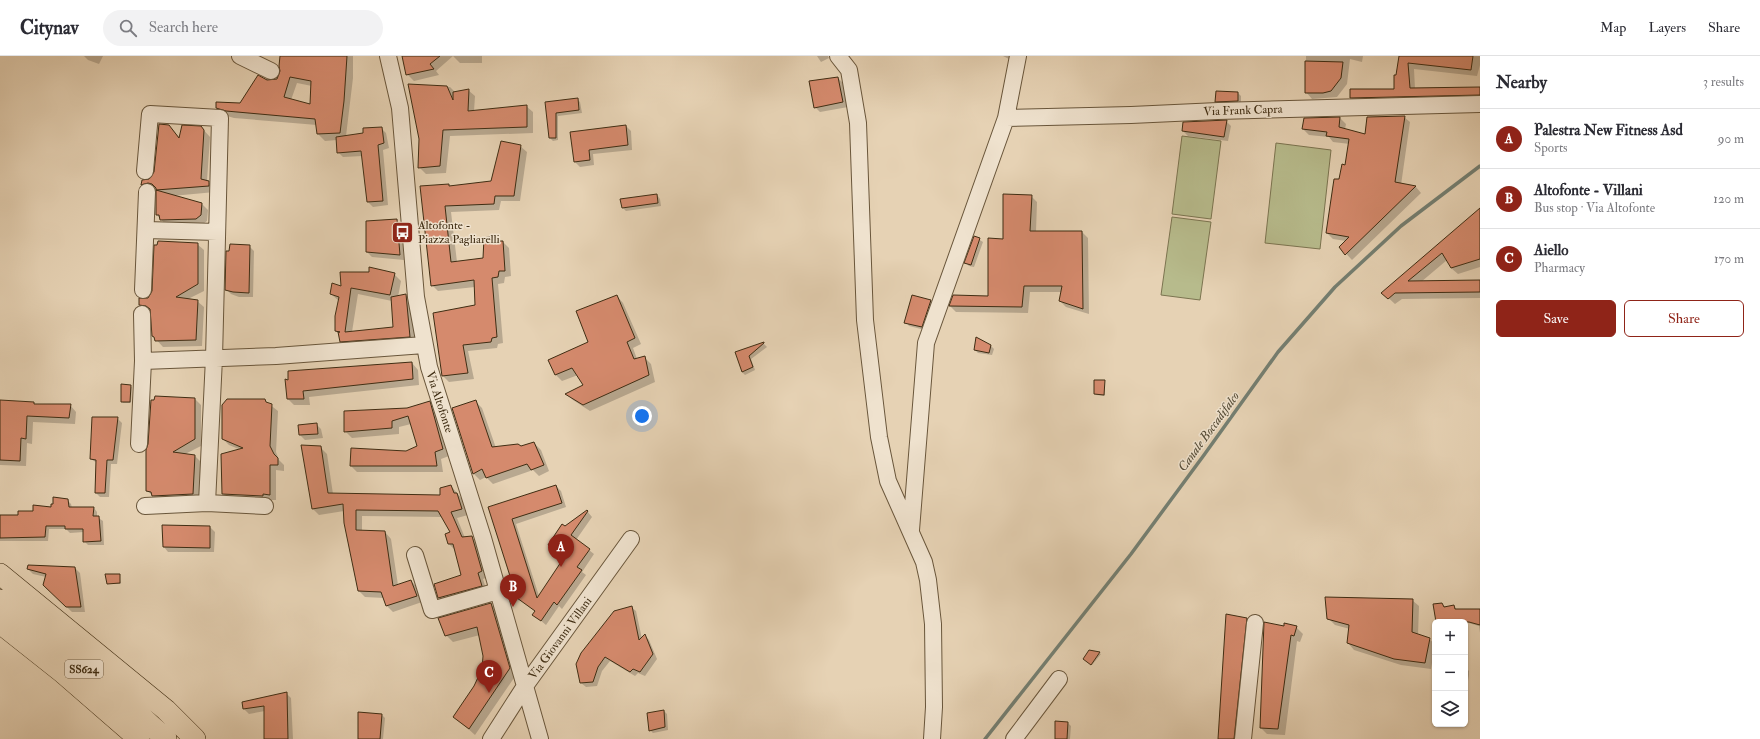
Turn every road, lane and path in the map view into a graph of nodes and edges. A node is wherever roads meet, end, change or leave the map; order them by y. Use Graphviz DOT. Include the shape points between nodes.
graph roads {
  1 [pos="240,56"];
  2 [pos="388,56"];
  3 [pos="838,56"];
  4 [pos="1018,56"];
  5 [pos="271,71"];
  6 [pos="1480,104"];
  7 [pos="1006,118"];
  8 [pos="145,171"];
  9 [pos="148,192"];
  10 [pos="146,230"];
  11 [pos="217,232"];
  12 [pos="143,290"];
  13 [pos="142,314"];
  14 [pos="424,345"];
  15 [pos="214,358"];
  16 [pos="143,361"];
  17 [pos="139,444"];
  18 [pos="206,503"];
  19 [pos="145,506"];
  20 [pos="266,506"];
  21 [pos="911,530"];
  22 [pos="631,539"];
  23 [pos="415,555"];
  24 [pos="0,574"];
  25 [pos="498,591"];
  26 [pos="0,600"];
  27 [pos="0,623"];
  28 [pos="1255,624"];
  29 [pos="1060,679"];
  30 [pos="525,686"];
  31 [pos="139,739"];
  32 [pos="166,739"];
  33 [pos="195,739"];
  34 [pos="491,739"];
  35 [pos="540,739"];
  36 [pos="932,739"];
  37 [pos="1014,739"];
  38 [pos="1243,739"];
  1 -- 5 [label="street"];
  2 -- 14 [label="street, Via Altofonte" via="400,108 416,297"];
  3 -- 21 [label="street" via="849,70 858,123 865,320 879,437 888,481"];
  4 -- 7 [label="street"];
  6 -- 7 [label="street, Via Frank Capra"];
  7 -- 21 [label="street" via="926,342"];
  8 -- 11 [label="street" via="150,114 220,118"];
  9 -- 10 [label="street"];
  10 -- 11 [label="street"];
  10 -- 12 [label="street"];
  11 -- 15 [label="street"];
  13 -- 16 [label="street"];
  14 -- 15 [label="street"];
  14 -- 25 [label="street, Via Altofonte"];
  15 -- 16 [label="street"];
  15 -- 18 [label="street"];
  16 -- 17 [label="street"];
  18 -- 19 [label="street"];
  18 -- 20 [label="street"];
  21 -- 36 [label="street" via="924,562 933,624"];
  22 -- 30 [label="street, Via Giovanni Villani"];
  23 -- 25 [label="street" via="432,610"];
  24 -- 33 [label="main road" via="166,710"];
  25 -- 30 [label="street, Via Altofonte"];
  26 -- 32 [label="main road, SS624"];
  27 -- 31 [label="main road"];
  28 -- 38 [label="street"];
  29 -- 37 [label="street"];
  30 -- 34 [label="street, Via Giovanni Villani"];
  30 -- 35 [label="street, Via Altofonte"];
}
